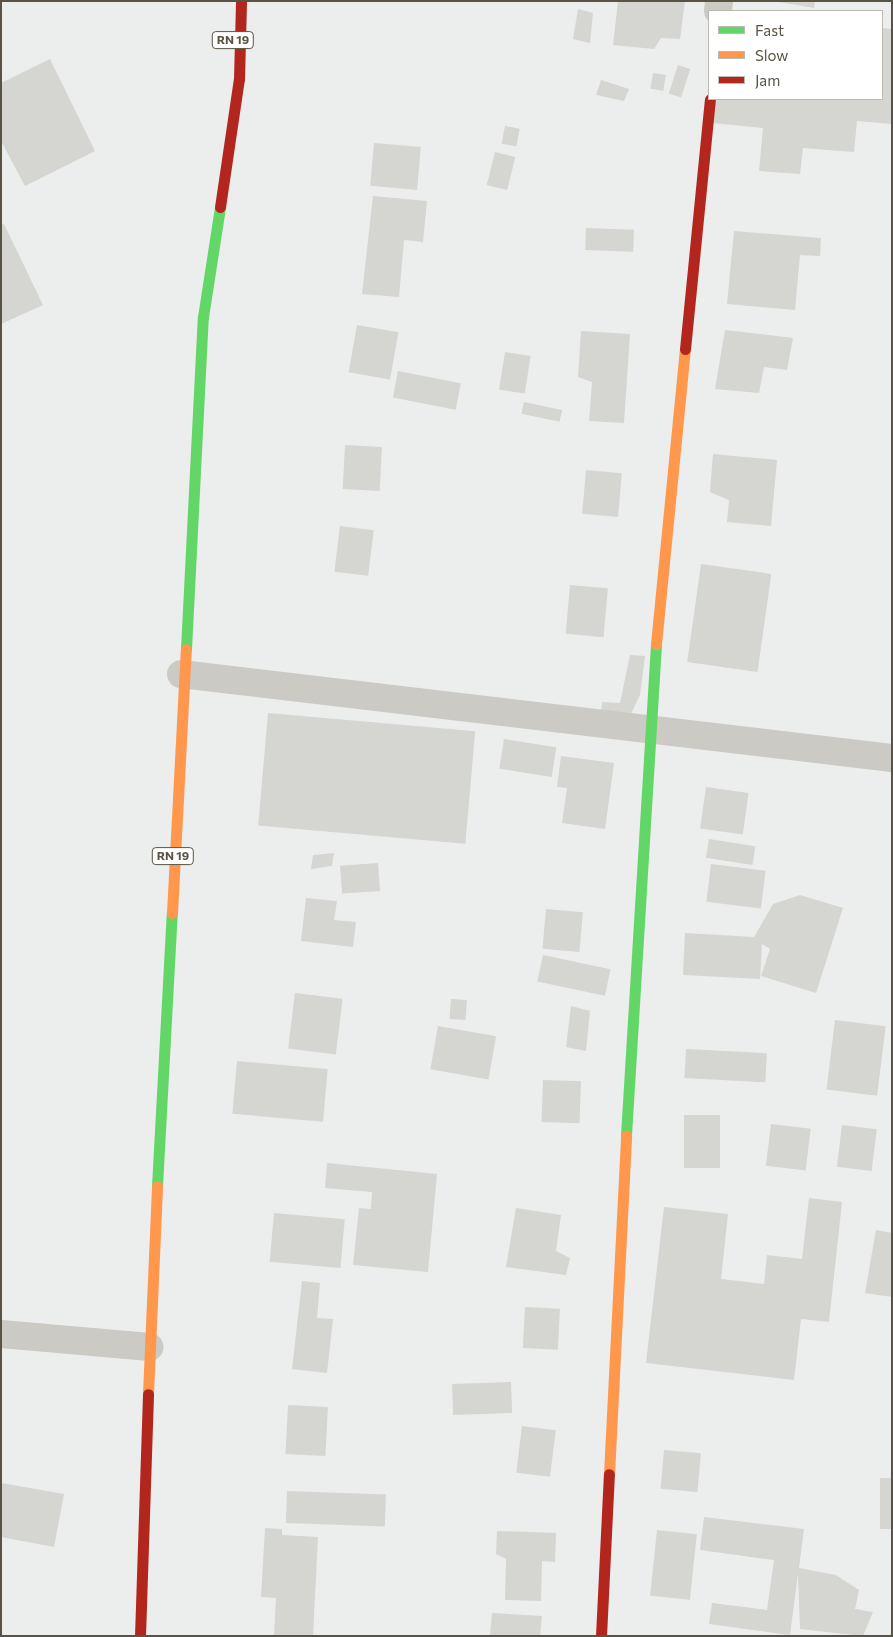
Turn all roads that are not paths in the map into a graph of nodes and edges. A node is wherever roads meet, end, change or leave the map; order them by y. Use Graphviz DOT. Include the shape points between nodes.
graph roads {
  1 [pos="228,1"];
  2 [pos="241,1"];
  3 [pos="239,78"];
  4 [pos="710,100"];
  5 [pos="181,674"];
  6 [pos="647,729"];
  7 [pos="892,758"];
  8 [pos="1,1334"];
  9 [pos="149,1347"];
  10 [pos="140,1636"];
  11 [pos="601,1636"];
  1 -- 3 [label="main road, RN 19"];
  2 -- 3 [label="main road, RN 19"];
  3 -- 5 [label="main road, RN 19" via="203,317"];
  4 -- 6 [label="main road"];
  5 -- 6 [label="street"];
  5 -- 9 [label="main road, RN 19"];
  6 -- 7 [label="street"];
  6 -- 11 [label="main road"];
  8 -- 9 [label="street"];
  9 -- 10 [label="main road, RN 19"];
}
